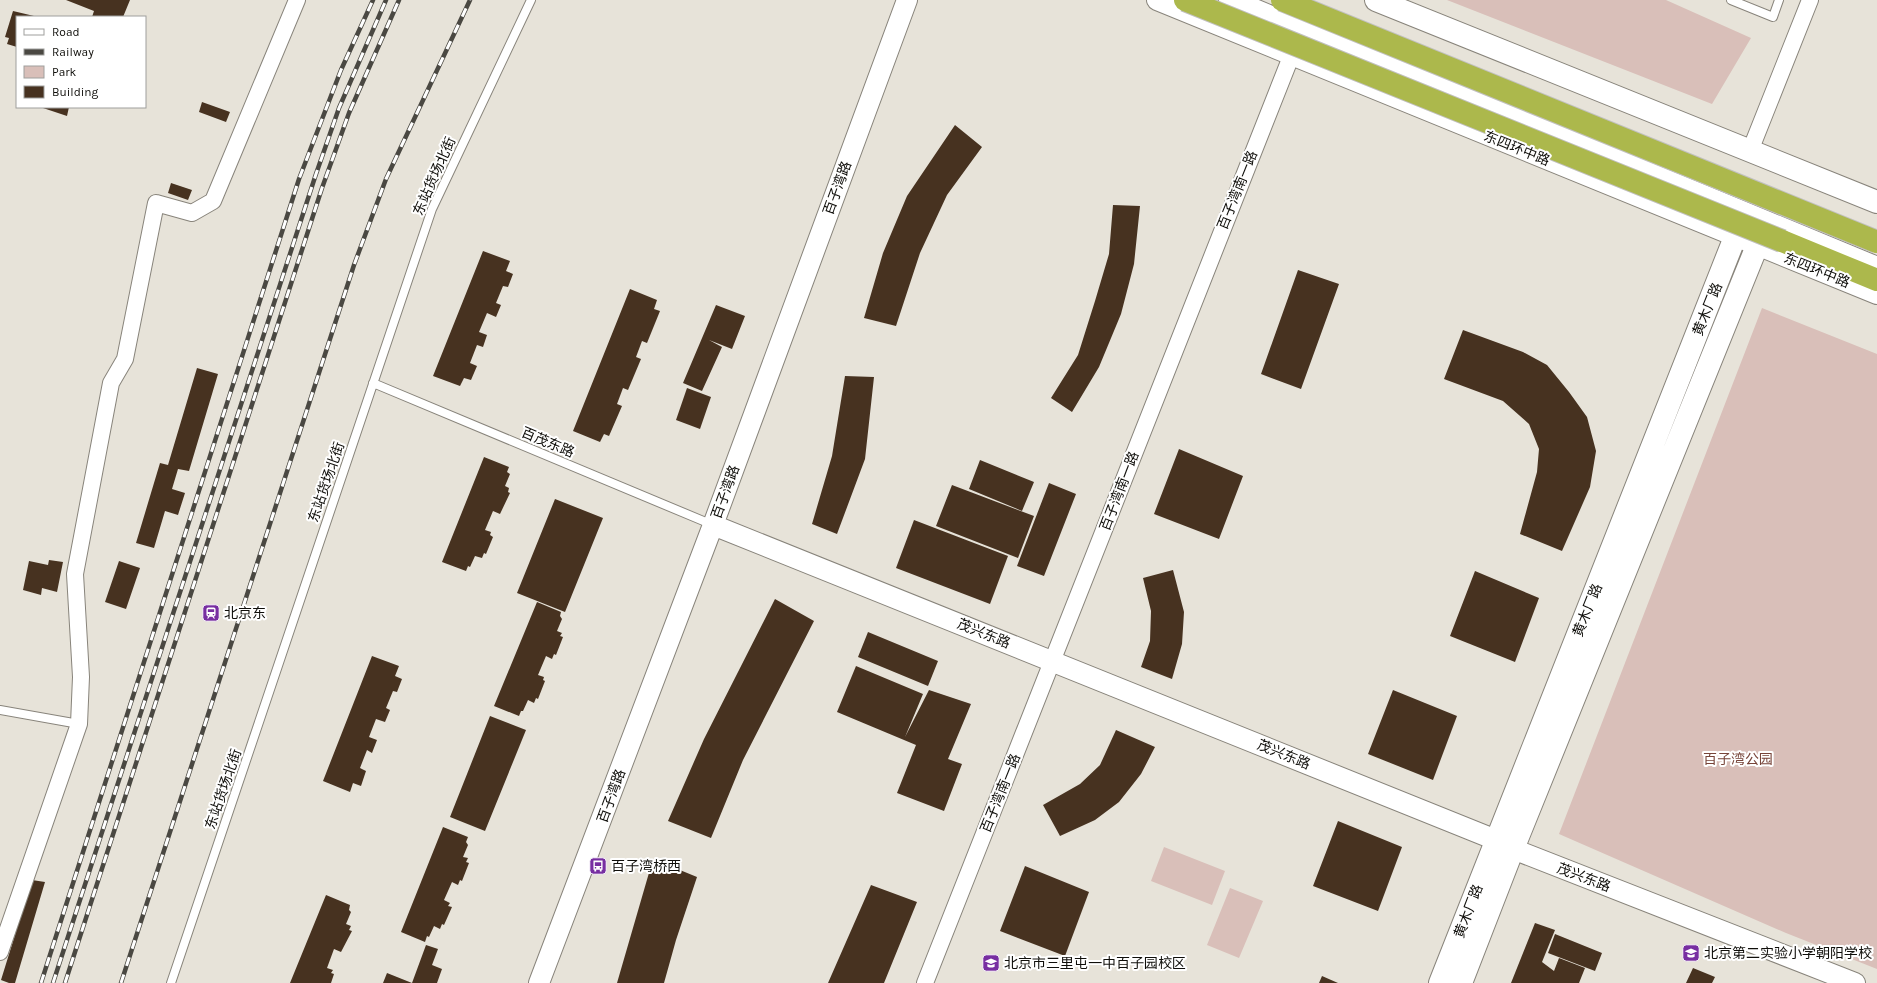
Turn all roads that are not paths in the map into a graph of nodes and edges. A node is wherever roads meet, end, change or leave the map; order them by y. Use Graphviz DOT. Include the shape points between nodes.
graph roads {
  1 [pos="297,0"];
  2 [pos="531,0"];
  3 [pos="907,0"];
  4 [pos="1157,0"];
  5 [pos="1185,0"];
  6 [pos="1230,0"];
  7 [pos="1282,0"];
  8 [pos="1376,0"];
  9 [pos="1731,0"];
  10 [pos="1779,0"];
  11 [pos="1810,0"];
  12 [pos="1312,1"];
  13 [pos="1301,31"];
  14 [pos="1291,55"];
  15 [pos="1750,150"];
  16 [pos="1877,202"];
  17 [pos="1877,231"];
  18 [pos="1735,237"];
  19 [pos="1877,242"];
  20 [pos="1757,246"];
  21 [pos="1877,268"];
  22 [pos="1877,280"];
  23 [pos="1877,294"];
  24 [pos="373,383"];
  25 [pos="713,525"];
  26 [pos="1053,660"];
  27 [pos="0,710"];
  28 [pos="79,724"];
  29 [pos="1504,845"];
  30 [pos="0,952"];
  31 [pos="171,983"];
  32 [pos="539,983"];
  33 [pos="925,983"];
  34 [pos="1440,983"];
  35 [pos="1461,983"];
  36 [pos="1856,983"];
  1 -- 28 [label="street" via="213,201 192,213 156,203 126,359 111,383 76,574 81,676"];
  2 -- 24 [label="lane, 东站货场北街" via="432,209"];
  3 -- 25 [label="street, 百子湾路"];
  4 -- 14 [label="street, 东四环中路"];
  5 -- 22 [label="highway, 东四环中路, bridge"];
  6 -- 13 [label="main road, 东四环中路"];
  7 -- 19 [label="highway, bridge"];
  8 -- 15 [label="main road"];
  9 -- 10 [label="lane" via="1773,17"];
  11 -- 15 [label="street"];
  12 -- 13 [label="street, 百子湾南一路"];
  12 -- 17 [label="main road"];
  13 -- 14 [label="street, 百子湾南一路"];
  13 -- 21 [label="main road, 东四环中路"];
  14 -- 18 [label="street, 东四环中路"];
  14 -- 26 [label="street, 百子湾南一路"];
  15 -- 16 [label="main road"];
  18 -- 20 [label="street, 东四环中路"];
  18 -- 29 [label="main road, 黄木厂路"];
  20 -- 23 [label="street, 东四环中路"];
  20 -- 29 [label="main road"];
  24 -- 25 [label="lane, 百茂东路"];
  24 -- 31 [label="lane, 东站货场北街"];
  25 -- 26 [label="street, 茂兴东路"];
  25 -- 32 [label="street, 百子湾路"];
  26 -- 29 [label="street, 茂兴东路"];
  26 -- 33 [label="street, 百子湾南一路"];
  27 -- 28 [label="lane"];
  28 -- 30 [label="street"];
  29 -- 34 [label="main road, 黄木厂路"];
  29 -- 35 [label="main road"];
  29 -- 36 [label="street, 茂兴东路"];
}
